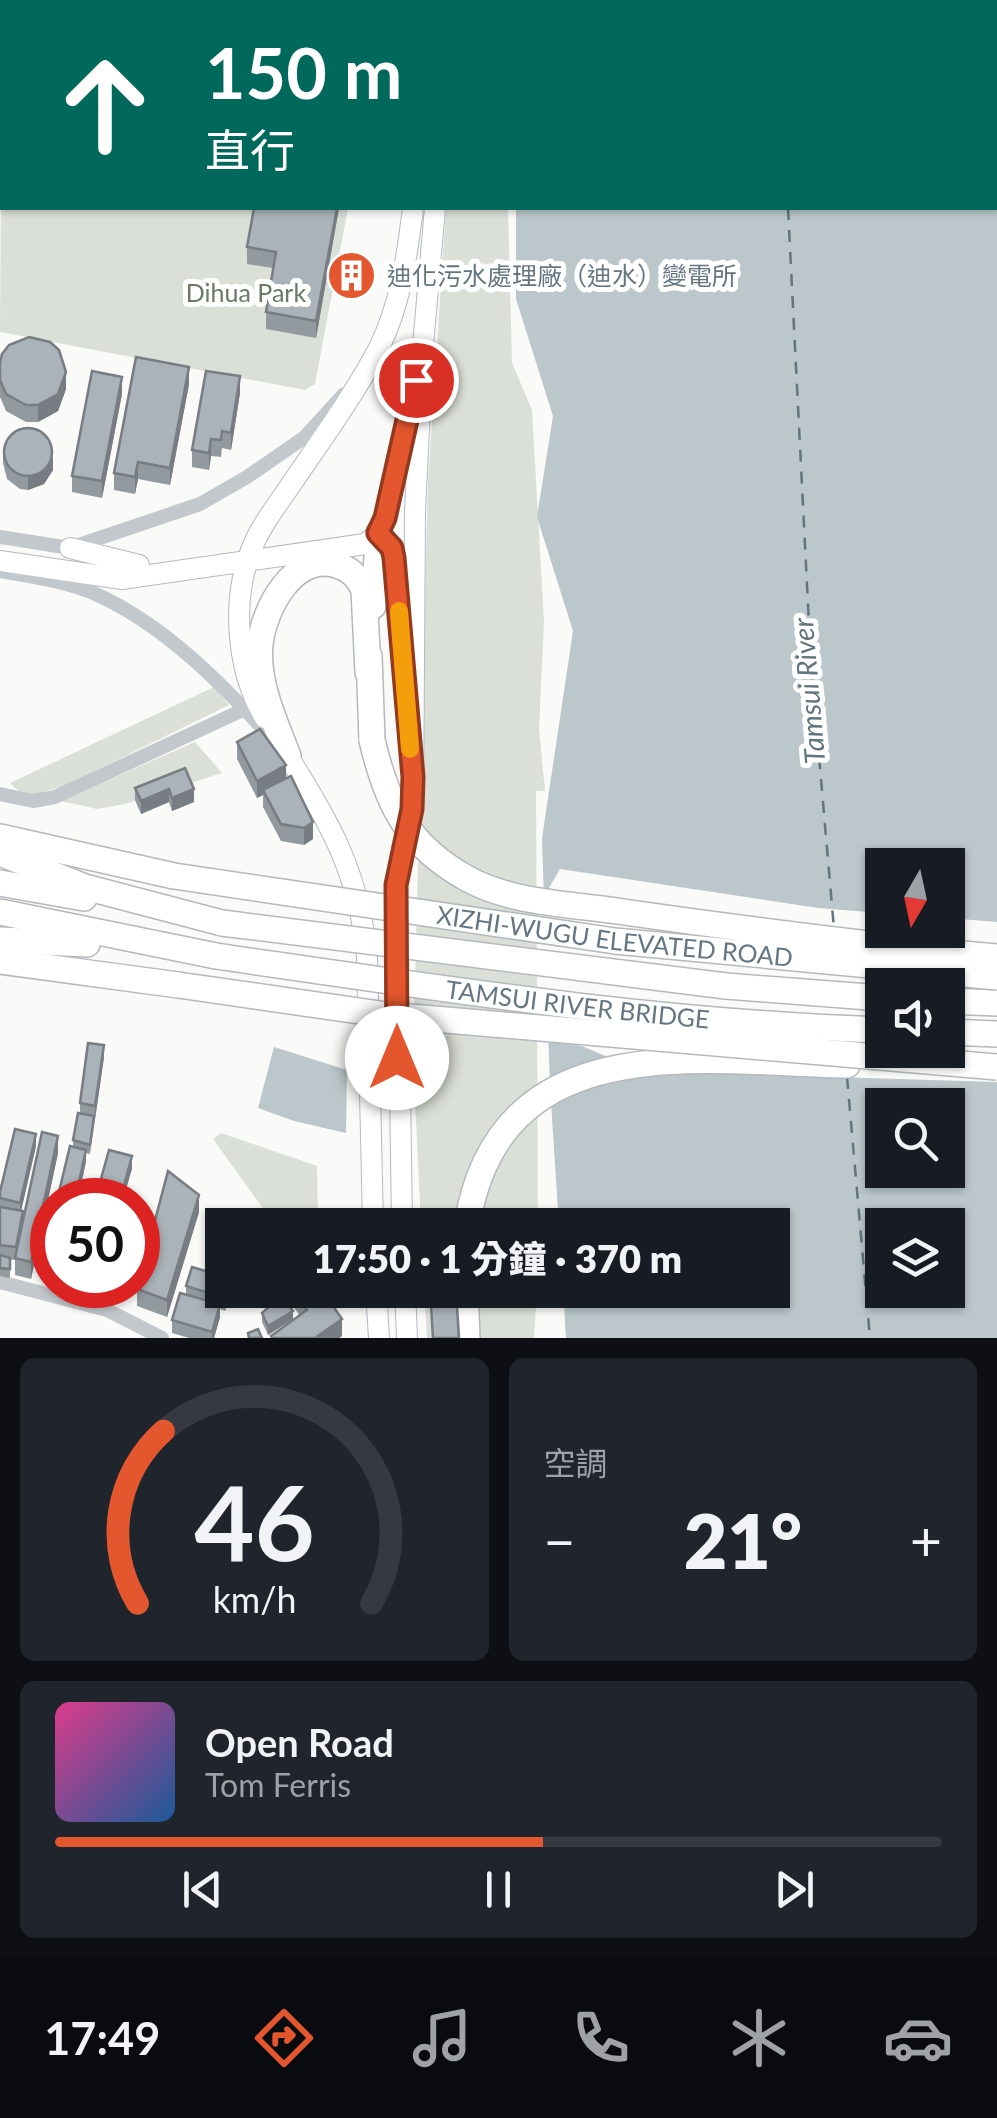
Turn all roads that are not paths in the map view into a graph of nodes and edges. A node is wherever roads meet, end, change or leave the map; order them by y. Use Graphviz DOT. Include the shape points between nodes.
graph roads {
  1 [pos="413,210"];
  2 [pos="436,210"];
  3 [pos="423,346"];
  4 [pos="368,367"];
  5 [pos="378,533"];
  6 [pos="0,537"];
  7 [pos="70,548"];
  8 [pos="0,550"];
  9 [pos="249,556"];
  10 [pos="0,562"];
  11 [pos="0,571"];
  12 [pos="140,571"];
  13 [pos="176,572"];
  14 [pos="54,582"];
  15 [pos="240,600"];
  16 [pos="368,672"];
  17 [pos="245,709"];
  18 [pos="288,756"];
  19 [pos="413,777"];
  20 [pos="0,794"];
  21 [pos="0,837"];
  22 [pos="0,853"];
  23 [pos="0,883"];
  24 [pos="0,912"];
  25 [pos="222,923"];
  26 [pos="0,940"];
  27 [pos="216,956"];
  28 [pos="997,957"];
  29 [pos="0,961"];
  30 [pos="997,977"];
  31 [pos="865,997"];
  32 [pos="965,1002"];
  33 [pos="997,1003"];
  34 [pos="865,1029"];
  35 [pos="965,1033"];
  36 [pos="997,1034"];
  37 [pos="997,1067"];
  38 [pos="372,1208"];
  39 [pos="401,1208"];
  40 [pos="472,1208"];
  41 [pos="0,1282"];
  42 [pos="377,1308"];
  43 [pos="406,1308"];
  44 [pos="466,1308"];
  45 [pos="162,1338"];
  46 [pos="379,1338"];
  47 [pos="407,1338"];
  48 [pos="467,1338"];
  1 -- 4 [label="main road" via="398,300"];
  2 -- 3 [label="main road"];
  3 -- 5 [label="main road"];
  3 -- 19 [label="main road"];
  4 -- 7 [label="street" via="305,437 247,477 200,504"];
  4 -- 9 [label="main road"];
  5 -- 9 [label="main road"];
  5 -- 16 [label="highway"];
  5 -- 19 [label="main road" via="394,558"];
  6 -- 7 [label="street"];
  7 -- 12 [label="main road"];
  8 -- 12 [label="main road"];
  9 -- 12 [label="main road"];
  9 -- 13 [label="main road"];
  9 -- 15 [label="main road"];
  10 -- 12 [label="main road" via="105,579"];
  11 -- 14 [label="street"];
  12 -- 13 [label="main road"];
  12 -- 14 [label="main road" via="118,593"];
  13 -- 15 [label="main road" via="213,574"];
  14 -- 17 [label="street" via="98,596 143,622"];
  15 -- 18 [label="main road" via="252,694"];
  16 -- 18 [label="highway" via="361,582 347,569 310,565 272,603 260,648"];
  16 -- 28 [label="highway, bridge" via="372,740 390,803 414,837 470,880 510,895"];
  17 -- 18 [label="street"];
  17 -- 20 [label="street" via="55,797 33,801"];
  18 -- 38 [label="main road" via="324,813 364,914"];
  19 -- 39 [label="main road" via="396,885"];
  21 -- 30 [label="highway, XIZHI-WUGU ELEVATED ROAD, bridge" via="174,876 596,938"];
  22 -- 25 [label="highway" via="85,887"];
  23 -- 25 [label="highway"];
  24 -- 27 [label="highway"];
  25 -- 31 [label="highway, TAMSUI RIVER BRIDGE, bridge" via="726,986"];
  26 -- 27 [label="highway"];
  27 -- 34 [label="highway, TAMSUI RIVER BRIDGE, bridge" via="487,995"];
  29 -- 37 [label="highway, bridge" via="387,1015"];
  32 -- 33 [label="highway"];
  35 -- 36 [label="highway"];
  37 -- 40 [label="highway, bridge" via="684,1061 596,1070 524,1110 495,1147"];
  41 -- 45 [label="street" via="107,1310"];
  42 -- 46 [label="main road"];
  43 -- 47 [label="main road"];
  44 -- 48 [label="highway"];
}
